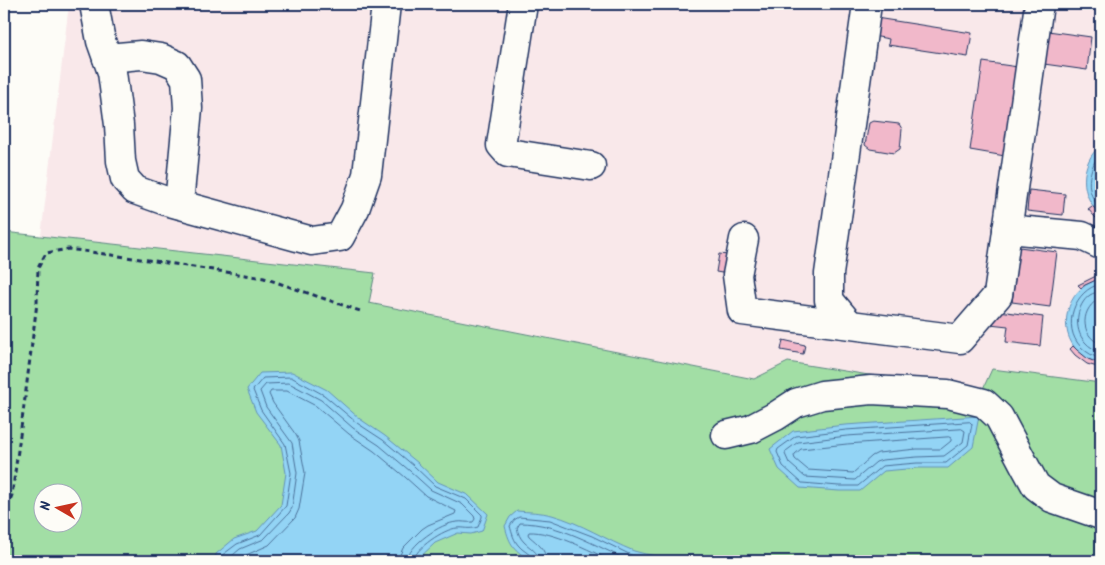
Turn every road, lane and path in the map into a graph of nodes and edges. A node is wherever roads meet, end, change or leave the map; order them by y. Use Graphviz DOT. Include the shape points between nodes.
graph roads {
  1 [pos="94,4"];
  2 [pos="386,4"];
  3 [pos="523,4"];
  4 [pos="867,4"];
  5 [pos="1039,4"];
  6 [pos="107,58"];
  7 [pos="591,166"];
  8 [pos="179,204"];
  9 [pos="1007,229"];
  10 [pos="744,239"];
  11 [pos="1101,245"];
  12 [pos="363,312"];
  13 [pos="849,324"];
  14 [pos="726,435"];
  15 [pos="1101,514"];
  16 [pos="4,516"];
  1 -- 6 [label="lane"];
  2 -- 8 [label="lane" via="367,174 355,209 340,238 312,241"];
  3 -- 7 [label="lane" via="501,145 508,153"];
  4 -- 13 [label="lane" via="829,274 829,300"];
  5 -- 9 [label="lane"];
  6 -- 8 [label="lane" via="112,72 125,179 135,190"];
  6 -- 8 [label="lane" via="141,55 161,58 176,65 186,79 188,108"];
  9 -- 11 [label="lane" via="1082,236"];
  9 -- 13 [label="lane" via="998,295 960,339"];
  10 -- 13 [label="lane" via="737,275 742,311"];
  12 -- 16 [label="path" via="264,278 68,249 46,253 38,268 12,495"];
  14 -- 15 [label="lane" via="751,429 796,403 822,395 871,390 948,394 984,403 1000,417 1036,486 1052,498"];
}
